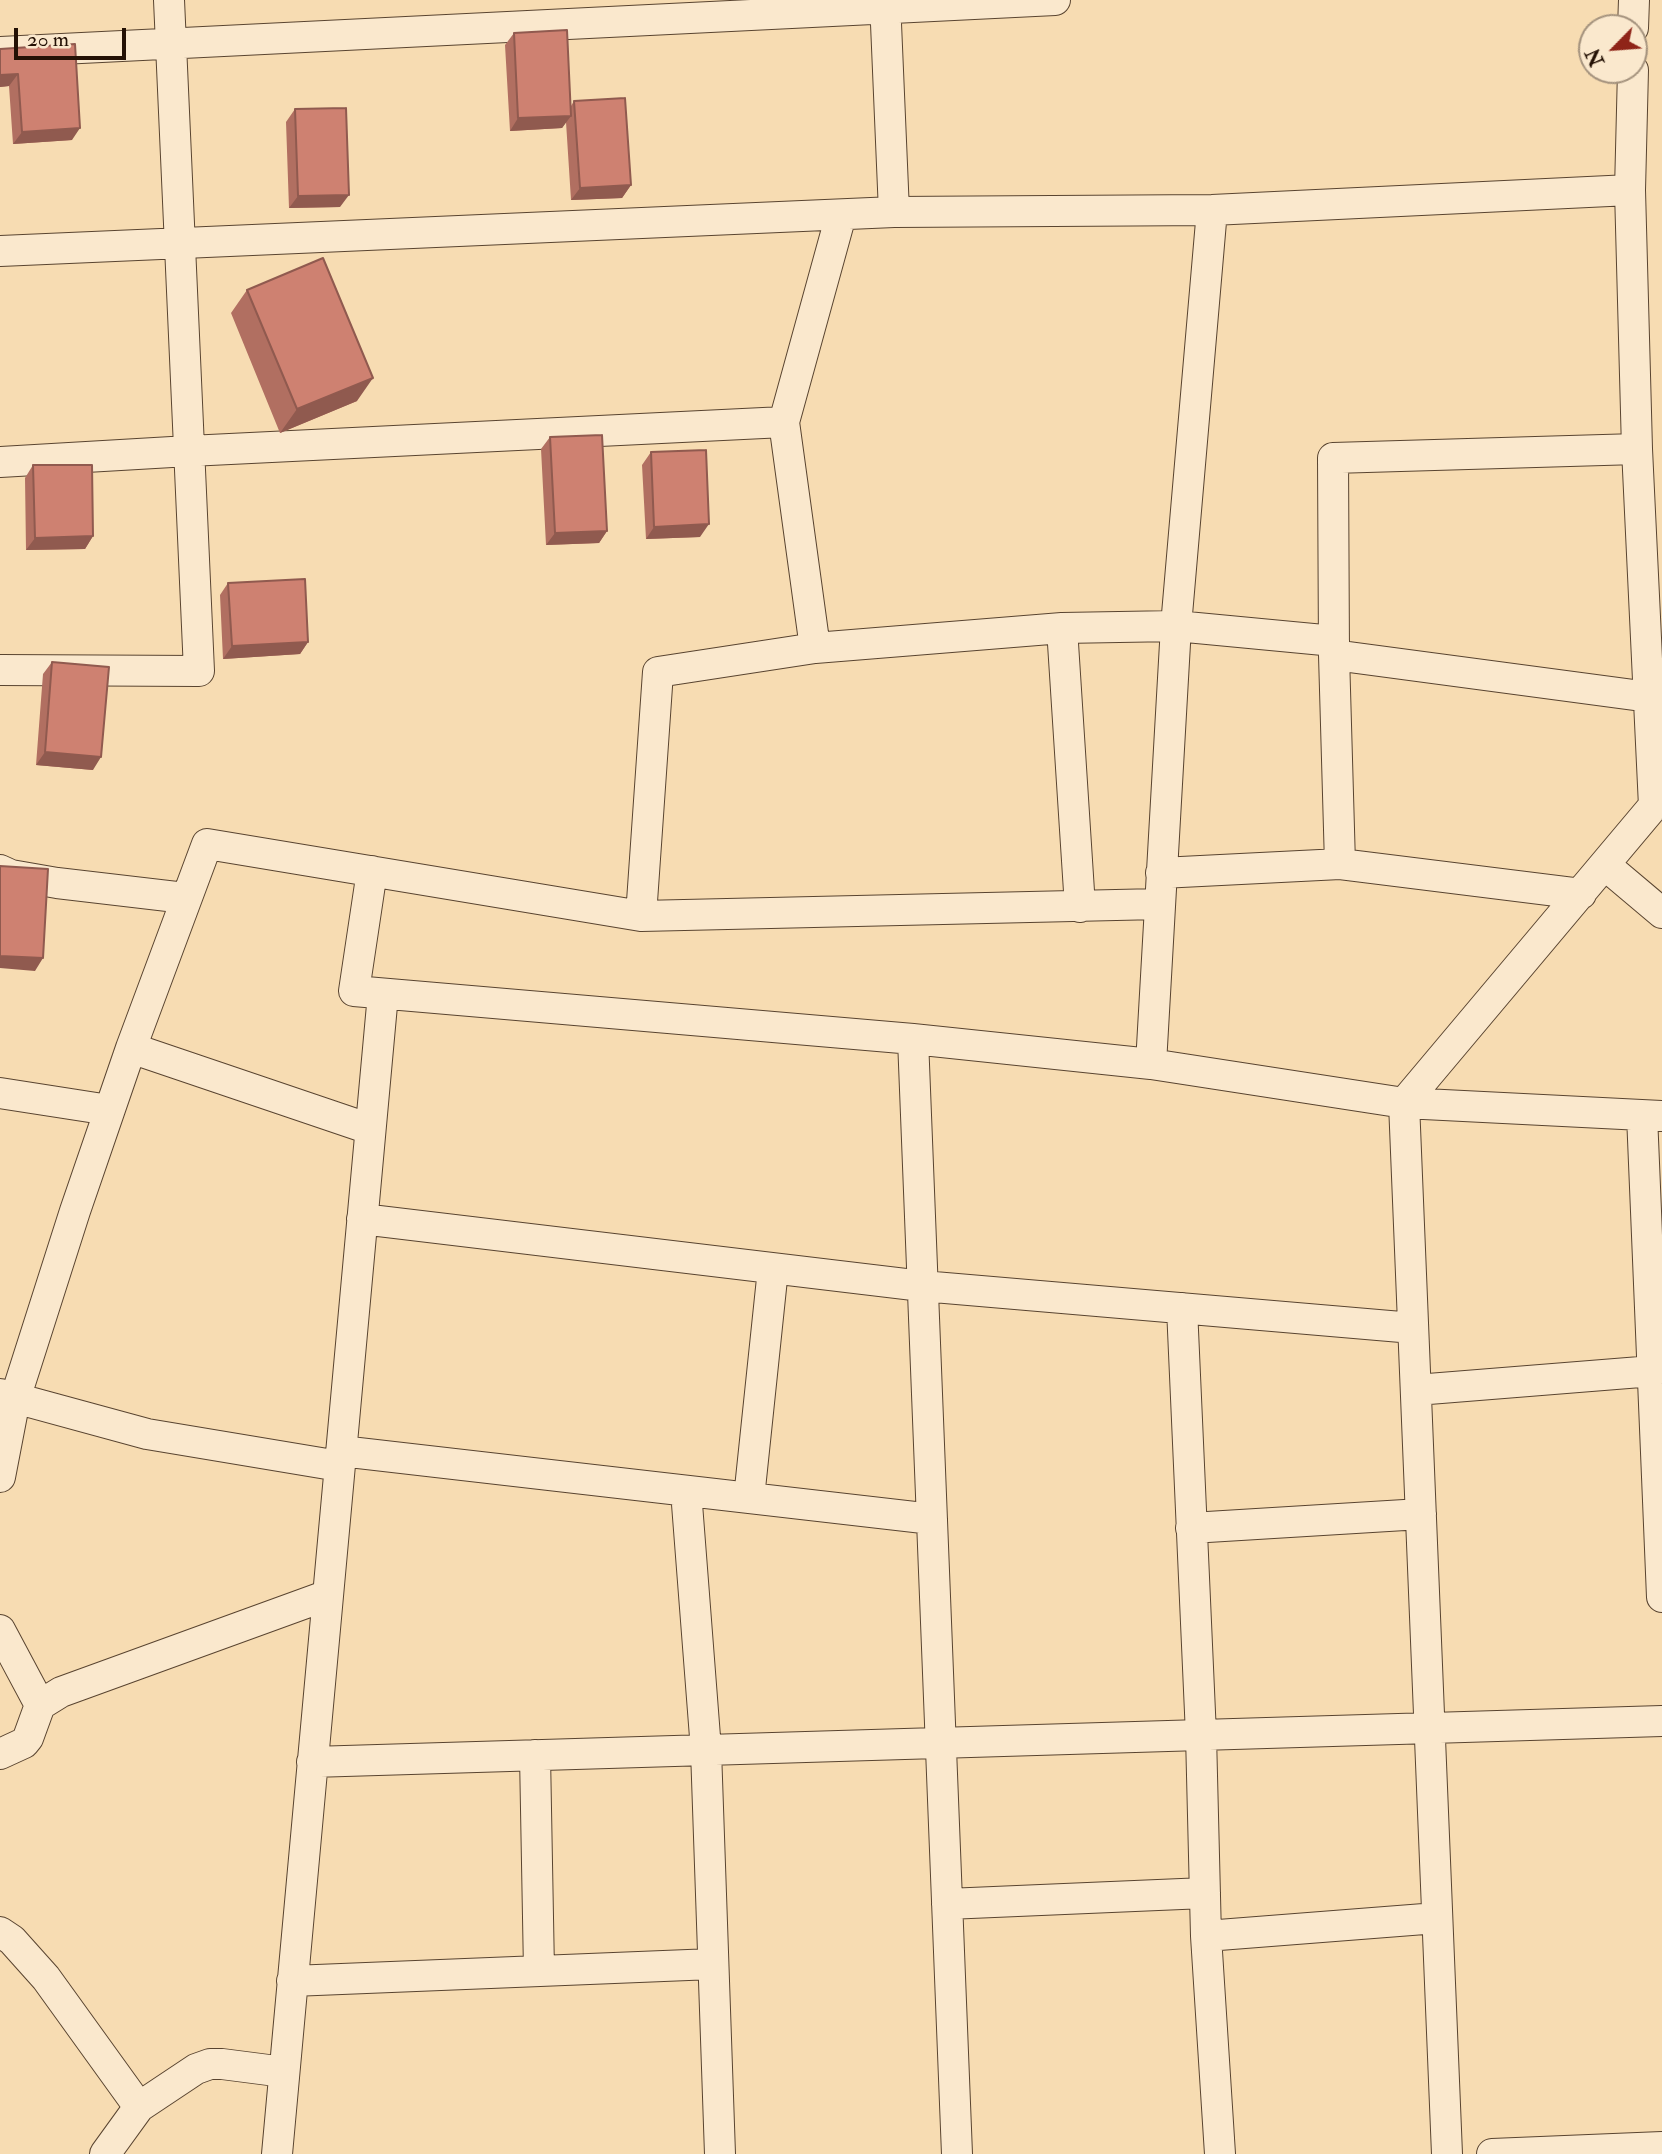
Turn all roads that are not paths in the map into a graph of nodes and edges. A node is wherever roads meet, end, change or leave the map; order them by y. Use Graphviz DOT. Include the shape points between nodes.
graph roads {
  1 [pos="169,0"];
  2 [pos="1055,0"];
  3 [pos="886,4"];
  4 [pos="171,44"];
  5 [pos="0,52"];
  6 [pos="1633,84"];
  7 [pos="1630,190"];
  8 [pos="1212,210"];
  9 [pos="894,212"];
  10 [pos="841,215"];
  11 [pos="180,244"];
  12 [pos="0,251"];
  13 [pos="784,422"];
  14 [pos="1637,449"];
  15 [pos="189,451"];
  16 [pos="0,462"];
  17 [pos="1176,626"];
  18 [pos="1062,628"];
  19 [pos="815,648"];
  20 [pos="1334,648"];
  21 [pos="0,670"];
  22 [pos="1649,697"];
  23 [pos="1658,801"];
  24 [pos="1340,864"];
  25 [pos="1605,865"];
  26 [pos="0,870"];
  27 [pos="372,871"];
  28 [pos="1161,873"];
  29 [pos="1581,894"];
  30 [pos="186,898"];
  31 [pos="1159,904"];
  32 [pos="1080,906"];
  33 [pos="1662,913"];
  34 [pos="641,916"];
  35 [pos="383,994"];
  36 [pos="913,1039"];
  37 [pos="131,1048"];
  38 [pos="1151,1064"];
  39 [pos="0,1093"];
  40 [pos="1405,1103"];
  41 [pos="109,1110"];
  42 [pos="1652,1116"];
  43 [pos="370,1129"];
  44 [pos="362,1219"];
  45 [pos="773,1269"];
  46 [pos="922,1286"];
  47 [pos="1182,1308"];
  48 [pos="1413,1328"];
  49 [pos="1653,1371"];
  50 [pos="1416,1390"];
  51 [pos="8,1396"];
  52 [pos="340,1458"];
  53 [pos="0,1477"];
  54 [pos="686,1491"];
  55 [pos="749,1498"];
  56 [pos="1421,1514"];
  57 [pos="932,1519"];
  58 [pos="1191,1528"];
  59 [pos="328,1595"];
  60 [pos="1662,1598"];
  61 [pos="0,1630"];
  62 [pos="40,1705"];
  63 [pos="1662,1721"];
  64 [pos="1429,1728"];
  65 [pos="1201,1735"];
  66 [pos="941,1743"];
  67 [pos="706,1750"];
  68 [pos="0,1755"];
  69 [pos="535,1755"];
  70 [pos="312,1762"];
  71 [pos="1205,1893"];
  72 [pos="947,1904"];
  73 [pos="1437,1917"];
  74 [pos="0,1933"];
  75 [pos="1206,1936"];
  76 [pos="713,1964"];
  77 [pos="539,1971"];
  78 [pos="292,1981"];
  79 [pos="284,2072"];
  80 [pos="139,2107"];
  81 [pos="1662,2147"];
  82 [pos="108,2154"];
  83 [pos="277,2154"];
  84 [pos="720,2154"];
  85 [pos="957,2154"];
  86 [pos="1220,2154"];
  87 [pos="1447,2154"];
  88 [pos="1492,2154"];
  1 -- 4 [label="street"];
  2 -- 3 [label="street"];
  3 -- 4 [label="street"];
  3 -- 9 [label="street"];
  4 -- 5 [label="street"];
  4 -- 11 [label="street"];
  6 -- 7 [label="street"];
  7 -- 8 [label="street"];
  7 -- 14 [label="street"];
  8 -- 9 [label="street"];
  8 -- 17 [label="street"];
  9 -- 10 [label="street"];
  10 -- 11 [label="street"];
  10 -- 13 [label="street"];
  11 -- 12 [label="street"];
  11 -- 15 [label="street"];
  13 -- 15 [label="street"];
  13 -- 19 [label="street"];
  14 -- 20 [label="street" via="1333,458"];
  14 -- 22 [label="street"];
  15 -- 16 [label="street"];
  15 -- 21 [label="street" via="199,671"];
  17 -- 18 [label="street"];
  17 -- 20 [label="street"];
  17 -- 28 [label="street"];
  18 -- 19 [label="street"];
  18 -- 32 [label="street"];
  19 -- 34 [label="street" via="657,671"];
  20 -- 22 [label="street"];
  20 -- 24 [label="street"];
  22 -- 23 [label="street"];
  23 -- 25 [label="street"];
  24 -- 28 [label="street"];
  24 -- 29 [label="street"];
  25 -- 29 [label="street"];
  25 -- 33 [label="street"];
  26 -- 30 [label="street" via="57,883"];
  27 -- 30 [label="street" via="207,844"];
  27 -- 34 [label="street"];
  27 -- 35 [label="street" via="354,991"];
  28 -- 31 [label="street"];
  29 -- 40 [label="street"];
  30 -- 37 [label="street"];
  31 -- 32 [label="street"];
  31 -- 38 [label="street"];
  32 -- 34 [label="street"];
  35 -- 36 [label="street"];
  35 -- 43 [label="street"];
  36 -- 38 [label="street"];
  36 -- 46 [label="street"];
  37 -- 41 [label="street"];
  37 -- 43 [label="street"];
  38 -- 40 [label="street"];
  39 -- 41 [label="street"];
  40 -- 42 [label="street"];
  40 -- 48 [label="street"];
  41 -- 51 [label="street"];
  42 -- 49 [label="street"];
  43 -- 44 [label="street"];
  44 -- 45 [label="street"];
  44 -- 52 [label="street"];
  45 -- 46 [label="street"];
  45 -- 55 [label="street"];
  46 -- 47 [label="street"];
  46 -- 57 [label="street"];
  47 -- 48 [label="street"];
  47 -- 58 [label="street"];
  48 -- 50 [label="street"];
  49 -- 50 [label="street"];
  49 -- 60 [label="street"];
  50 -- 56 [label="street"];
  51 -- 52 [label="street" via="147,1434"];
  51 -- 53 [label="street"];
  52 -- 54 [label="street"];
  52 -- 59 [label="street"];
  54 -- 55 [label="street"];
  54 -- 67 [label="street"];
  55 -- 57 [label="street"];
  56 -- 58 [label="street"];
  56 -- 64 [label="street"];
  57 -- 66 [label="street"];
  58 -- 65 [label="street"];
  59 -- 62 [label="street" via="68,1689"];
  59 -- 70 [label="street"];
  61 -- 62 [label="street"];
  62 -- 68 [label="street" via="24,1743"];
  63 -- 64 [label="street"];
  64 -- 65 [label="street"];
  64 -- 73 [label="street"];
  65 -- 66 [label="street"];
  65 -- 71 [label="street"];
  66 -- 67 [label="street"];
  66 -- 72 [label="street"];
  67 -- 69 [label="street"];
  67 -- 76 [label="street"];
  69 -- 70 [label="street"];
  69 -- 77 [label="street"];
  70 -- 78 [label="street"];
  71 -- 72 [label="street"];
  71 -- 75 [label="street"];
  72 -- 85 [label="street"];
  73 -- 75 [label="street"];
  73 -- 87 [label="street"];
  74 -- 80 [label="street" via="46,1978"];
  75 -- 86 [label="street"];
  76 -- 77 [label="street"];
  76 -- 84 [label="street"];
  77 -- 78 [label="street"];
  78 -- 79 [label="street"];
  79 -- 80 [label="street" via="210,2064"];
  79 -- 83 [label="street"];
  80 -- 82 [label="street"];
  81 -- 88 [label="street"];
}
